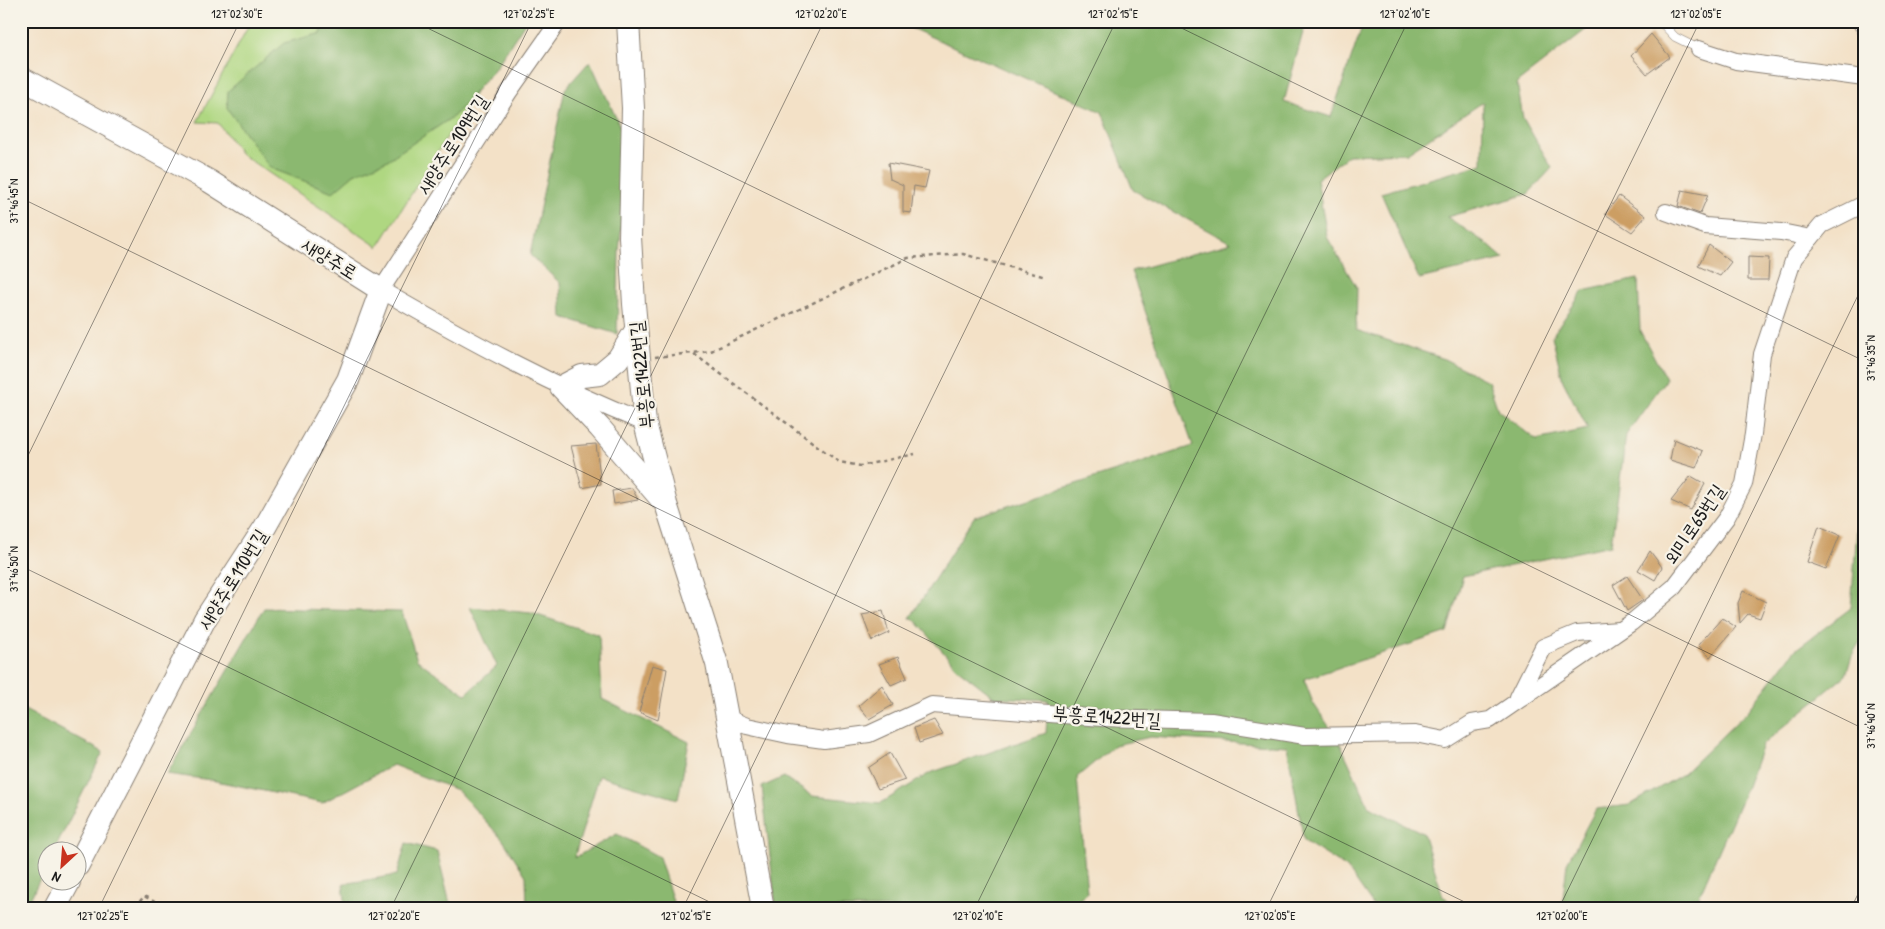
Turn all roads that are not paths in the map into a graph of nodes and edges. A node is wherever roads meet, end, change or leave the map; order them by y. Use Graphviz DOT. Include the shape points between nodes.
graph roads {
  1 [pos="559,21"];
  2 [pos="628,21"];
  3 [pos="1660,21"];
  4 [pos="1860,21"];
  5 [pos="1864,27"];
  6 [pos="1699,48"];
  7 [pos="21,78"];
  8 [pos="1864,78"];
  9 [pos="1864,204"];
  10 [pos="1666,212"];
  11 [pos="1811,238"];
  12 [pos="381,290"];
  13 [pos="636,330"];
  14 [pos="561,387"];
  15 [pos="645,423"];
  16 [pos="666,504"];
  17 [pos="1619,630"];
  18 [pos="1518,699"];
  19 [pos="727,718"];
  20 [pos="1490,720"];
  21 [pos="88,846"];
  22 [pos="64,892"];
  23 [pos="55,908"];
  24 [pos="763,908"];
  1 -- 12 [label="street, 새양주로109번길"];
  2 -- 13 [label="street, 부흥로1422번길" via="633,108 630,237"];
  3 -- 6 [label="lane" via="1675,38"];
  4 -- 5 [label="street"];
  6 -- 8 [label="street" via="1736,61"];
  7 -- 12 [label="street, 새양주로" via="209,181"];
  9 -- 11 [label="street, 외미로65번길" via="1822,225"];
  10 -- 11 [label="street" via="1704,226 1782,232"];
  11 -- 17 [label="street, 외미로65번길" via="1794,258 1762,354 1754,434 1744,484 1727,517 1674,588"];
  12 -- 14 [label="street, 새양주로" via="492,354"];
  12 -- 21 [label="street, 새양주로110번길" via="348,380 265,527 206,619"];
  13 -- 14 [label="street" via="618,359 600,374 582,376"];
  13 -- 15 [label="street, 부흥로1422번길"];
  14 -- 15 [label="street, 새양주로"];
  14 -- 16 [label="street"];
  15 -- 16 [label="street, 부흥로1422번길"];
  16 -- 19 [label="street, 부흥로1422번길" via="718,664"];
  17 -- 18 [label="street, 외미로65번길"];
  17 -- 18 [label="street" via="1577,633 1542,647"];
  18 -- 20 [label="street, 외미로65번길"];
  19 -- 20 [label="street, 부흥로1422번길" via="747,726 824,740 869,734 932,705 1102,718 1211,721 1305,736 1415,734 1445,740 1472,723"];
  19 -- 24 [label="street, 부흥로1422번길"];
  22 -- 23 [label="street"];
}
